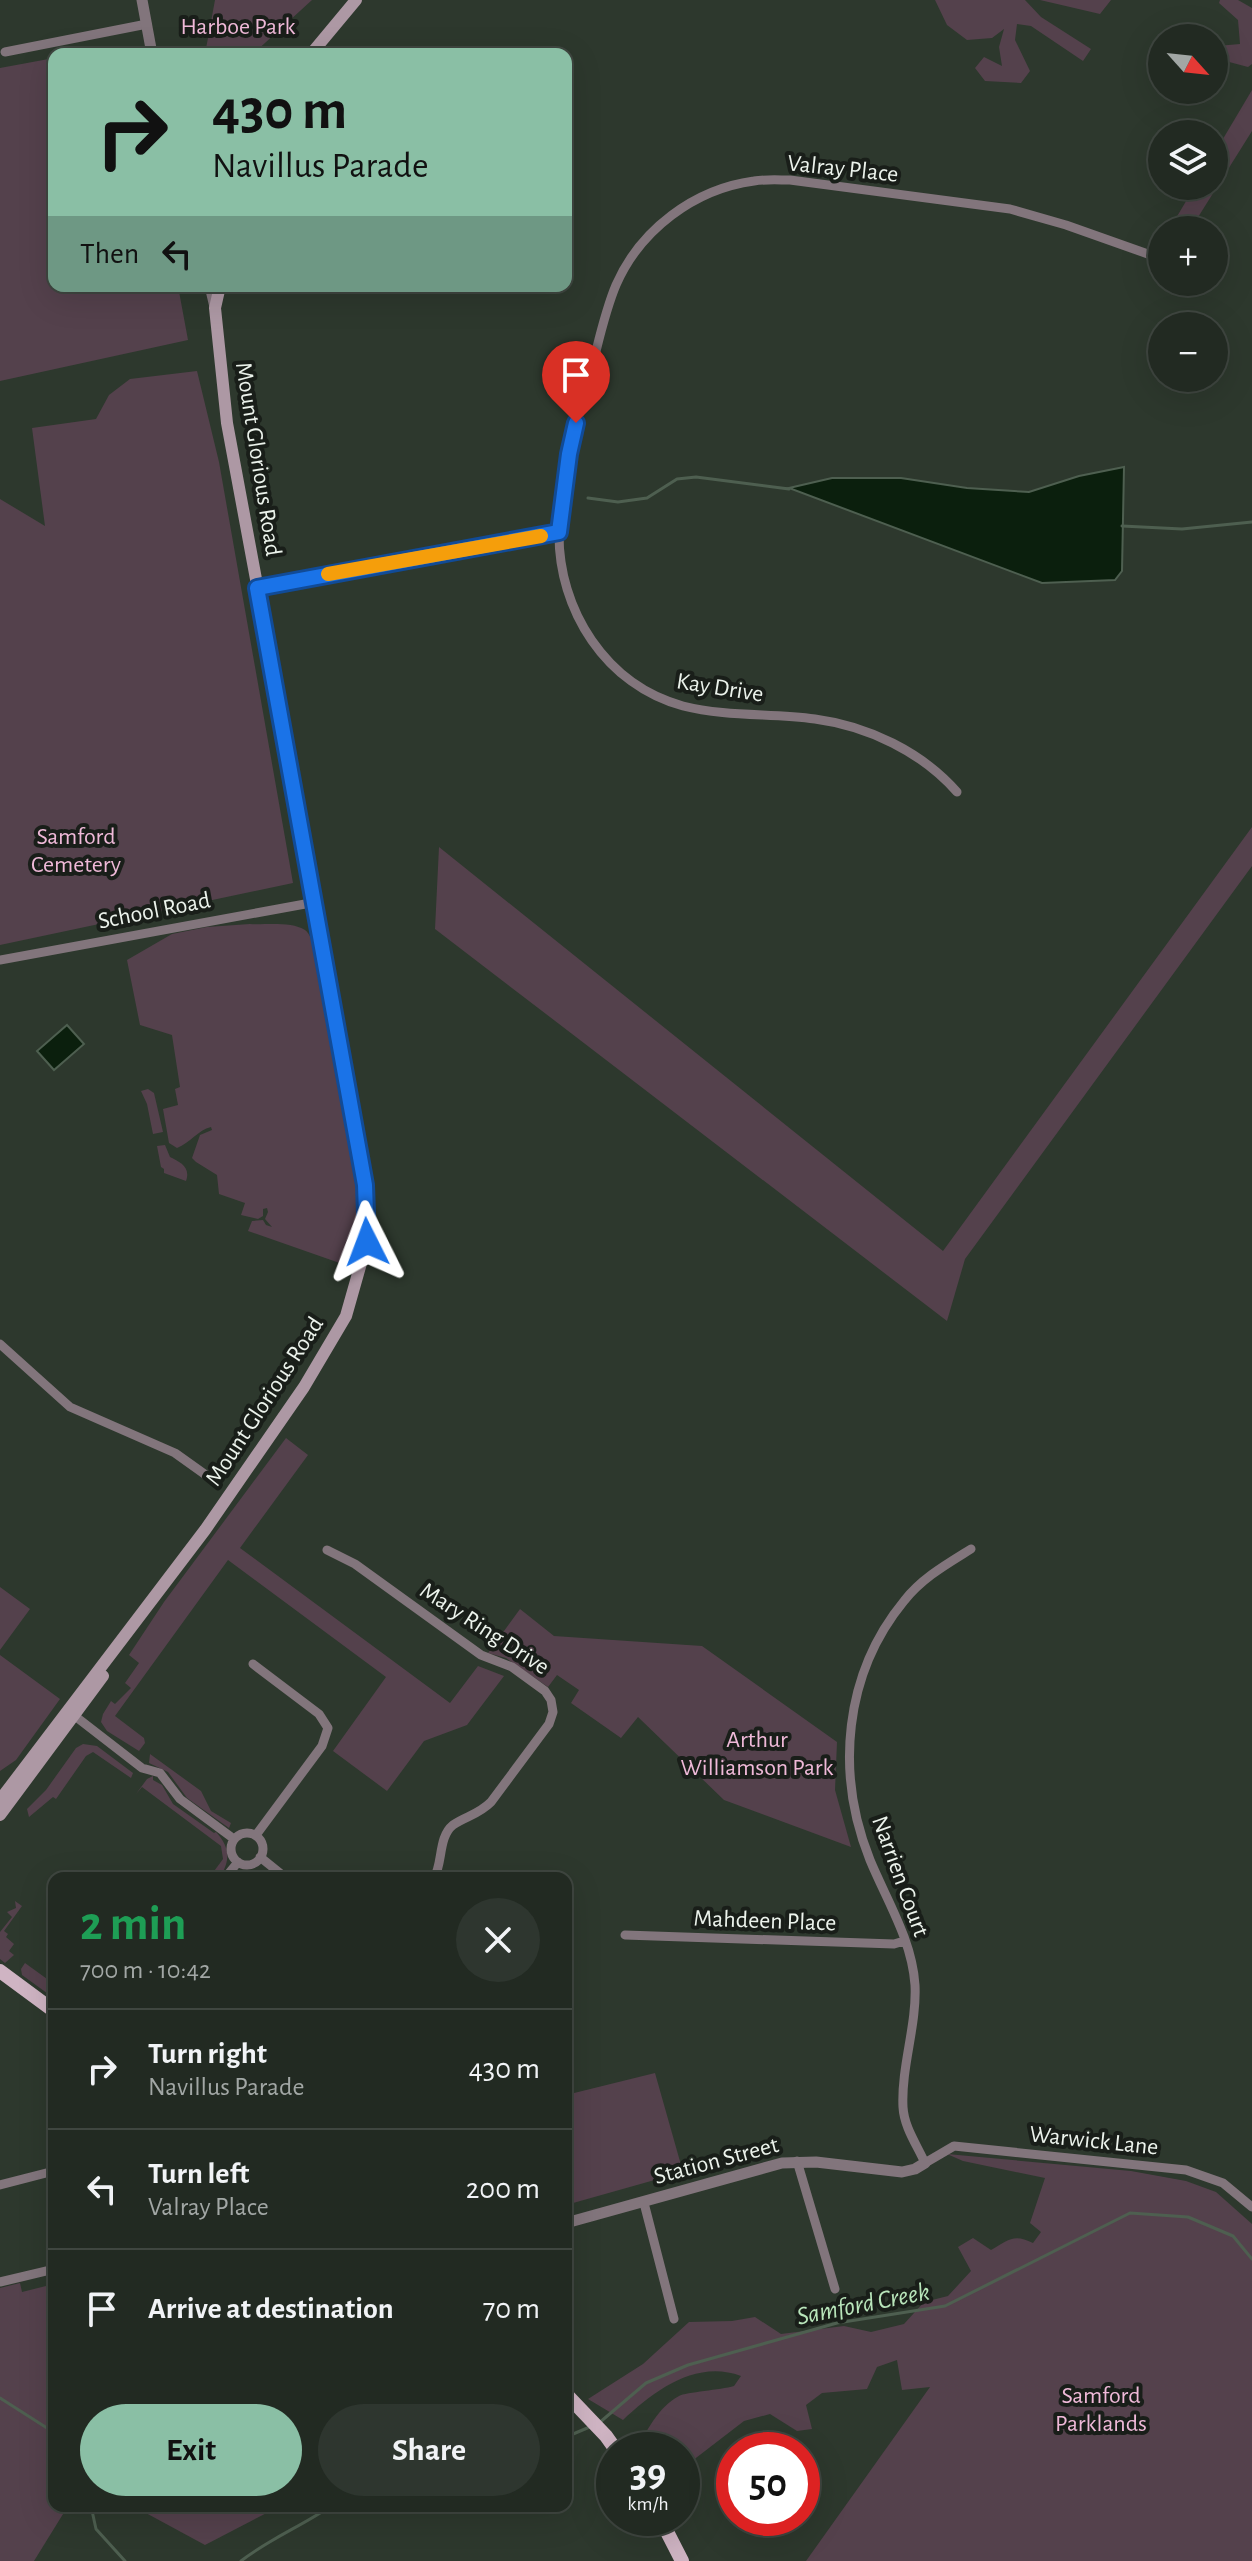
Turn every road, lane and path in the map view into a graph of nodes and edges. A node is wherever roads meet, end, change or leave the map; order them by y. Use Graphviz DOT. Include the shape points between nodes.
graph roads {
  1 [pos="142,0"];
  2 [pos="356,0"];
  3 [pos="147,24"];
  4 [pos="151,48"];
  5 [pos="316,48"];
  6 [pos="5,52"];
  7 [pos="1148,254"];
  8 [pos="211,292"];
  9 [pos="219,292"];
  10 [pos="215,308"];
  11 [pos="559,532"];
  12 [pos="257,588"];
  13 [pos="957,792"];
  14 [pos="316,902"];
  15 [pos="0,960"];
  16 [pos="0,1344"];
  17 [pos="217,1483"];
  18 [pos="971,1549"];
  19 [pos="327,1550"];
  20 [pos="253,1664"];
  21 [pos="71,1713"];
  22 [pos="0,1800"];
  23 [pos="0,1815"];
  24 [pos="256,1835"];
  25 [pos="234,1839"];
  26 [pos="260,1857"];
  27 [pos="238,1862"];
  28 [pos="230,1872"];
  29 [pos="279,1872"];
  30 [pos="437,1872"];
  31 [pos="625,1935"];
  32 [pos="904,1941"];
  33 [pos="0,1971"];
  34 [pos="48,2007"];
  35 [pos="797,2161"];
  36 [pos="925,2163"];
  37 [pos="48,2173"];
  38 [pos="0,2185"];
  39 [pos="644,2203"];
  40 [pos="1252,2207"];
  41 [pos="572,2221"];
  42 [pos="48,2270"];
  43 [pos="0,2282"];
  44 [pos="835,2289"];
  45 [pos="674,2319"];
  46 [pos="572,2400"];
  47 [pos="601,2432"];
  48 [pos="669,2536"];
  49 [pos="682,2561"];
  1 -- 3 [label="street"];
  2 -- 5 [label="main road"];
  3 -- 4 [label="street"];
  3 -- 6 [label="street"];
  7 -- 11 [label="street, Valray Place" via="1010,209 790,180 754,181 691,201 657,226 616,285 569,454"];
  8 -- 10 [label="street"];
  9 -- 10 [label="main road, Mount Glorious Road"];
  10 -- 12 [label="main road, Mount Glorious Road" via="227,423"];
  11 -- 12 [label="street"];
  11 -- 13 [label="street, Kay Drive" via="573,609 609,663 634,684 657,697 727,714 815,719 857,728 904,748"];
  12 -- 14 [label="main road, Mount Glorious Road"];
  14 -- 15 [label="street, School Road"];
  14 -- 21 [label="main road, Mount Glorious Road" via="365,1185 367,1242 346,1316 205,1530"];
  16 -- 17 [label="street" via="70,1407 175,1453"];
  18 -- 32 [label="street, Narrien Court" via="932,1573 904,1600 862,1671 851,1716 851,1789 870,1859"];
  19 -- 30 [label="street, Mary Ring Drive" via="355,1564 481,1655 512,1667 551,1700 549,1724 491,1802 446,1835"];
  20 -- 24 [label="street" via="319,1714 328,1728 322,1746"];
  21 -- 22 [label="main road, Mount Glorious Road"];
  21 -- 23 [label="main road, Mount Glorious Road"];
  21 -- 25 [label="street" via="142,1768 160,1773 180,1799"];
  24 -- 25 [label="street" via="247,1832"];
  24 -- 26 [label="street" via="263,1848"];
  25 -- 27 [label="street" via="231,1854"];
  26 -- 27 [label="street" via="252,1864"];
  26 -- 29 [label="street"];
  27 -- 28 [label="street"];
  31 -- 32 [label="street, Mahdeen Place"];
  32 -- 36 [label="street, Narrien Court" via="915,1986 903,2106"];
  33 -- 34 [label="main road"];
  35 -- 36 [label="street, Station Street" via="902,2172"];
  35 -- 39 [label="street, Station Street"];
  35 -- 44 [label="street"];
  36 -- 40 [label="street, Warwick Lane" via="954,2146 1186,2170 1223,2183"];
  37 -- 38 [label="street"];
  39 -- 41 [label="street, Station Street"];
  39 -- 45 [label="street"];
  42 -- 43 [label="street"];
  46 -- 47 [label="main road"];
  48 -- 49 [label="main road"];
}
